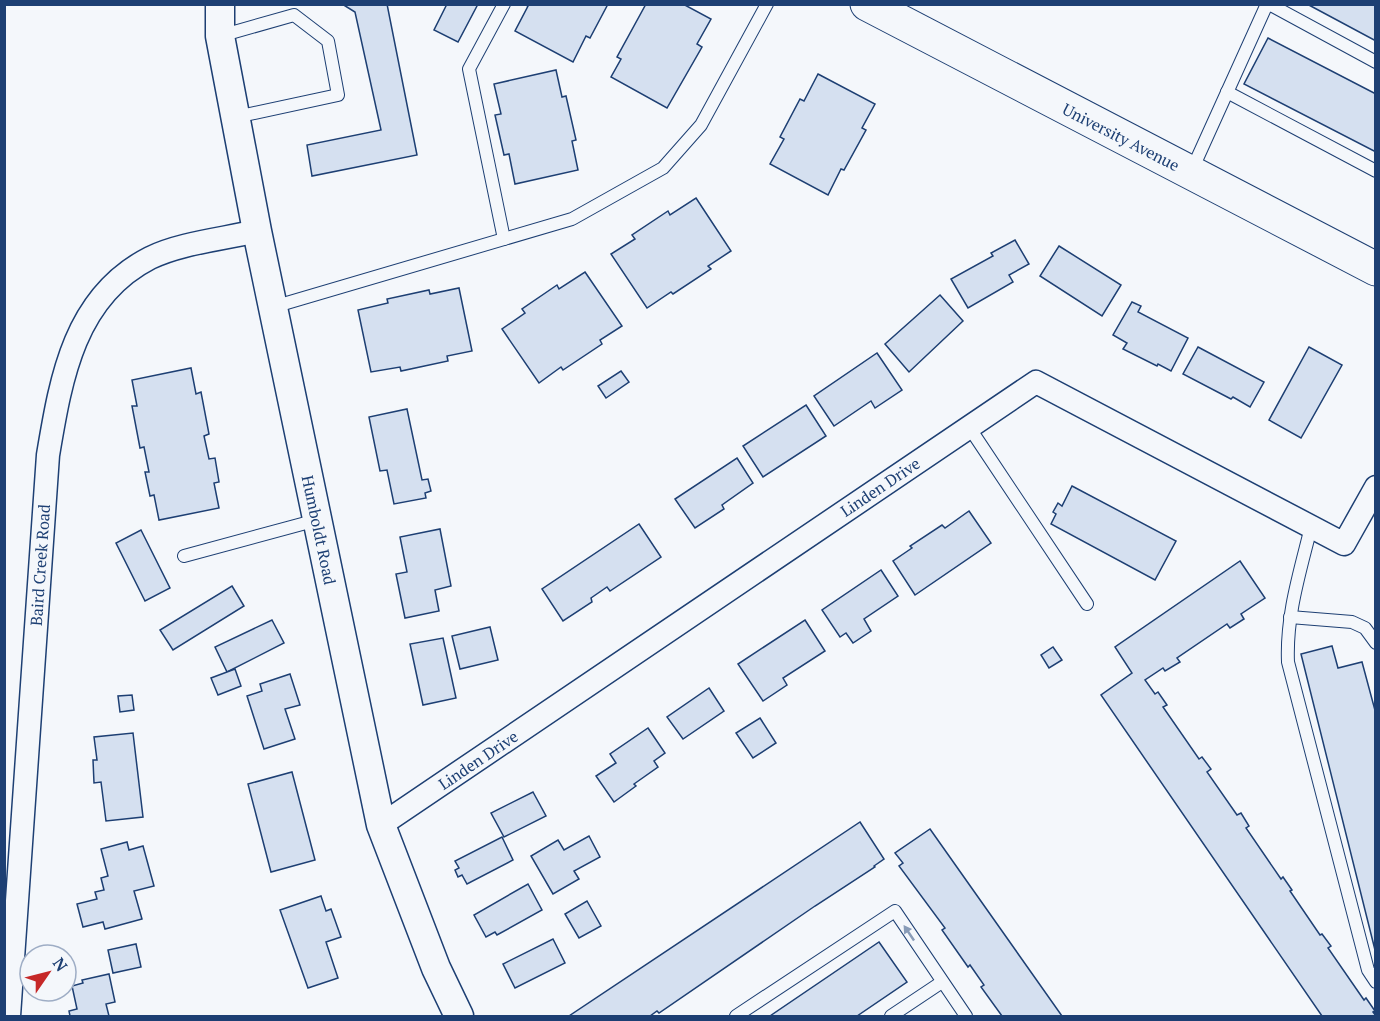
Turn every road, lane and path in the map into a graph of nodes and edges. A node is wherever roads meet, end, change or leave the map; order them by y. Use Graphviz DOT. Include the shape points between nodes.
graph roads {
  1 [pos="206,4"];
  2 [pos="220,4"];
  3 [pos="504,4"];
  4 [pos="767,4"];
  5 [pos="867,4"];
  6 [pos="1268,4"];
  7 [pos="220,34"];
  8 [pos="1376,62"];
  9 [pos="1227,92"];
  10 [pos="236,117"];
  11 [pos="1376,171"];
  12 [pos="1191,173"];
  13 [pos="257,231"];
  14 [pos="504,239"];
  15 [pos="1376,269"];
  16 [pos="273,307"];
  17 [pos="969,427"];
  18 [pos="1376,487"];
  19 [pos="317,520"];
  20 [pos="1311,527"];
  21 [pos="184,556"];
  22 [pos="1087,604"];
  23 [pos="1290,617"];
  24 [pos="1376,643"];
  25 [pos="13,815"];
  26 [pos="381,825"];
  27 [pos="942,982"];
  28 [pos="1376,982"];
  29 [pos="9,1017"];
  30 [pos="459,1017"];
  31 [pos="736,1017"];
  32 [pos="891,1017"];
  33 [pos="966,1017"];
  1 -- 7 [label="street, Humboldt Road"];
  2 -- 7 [label="street, Humboldt Road"];
  3 -- 14 [label="lane" via="469,69"];
  4 -- 14 [label="lane" via="701,125 663,168 572,219"];
  5 -- 12 [label="main road, University Avenue"];
  6 -- 8 [label="lane"];
  6 -- 9 [label="lane"];
  7 -- 10 [label="street, Humboldt Road"];
  7 -- 10 [label="lane" via="294,15 328,41 338,95"];
  9 -- 11 [label="lane"];
  9 -- 12 [label="lane"];
  10 -- 13 [label="street, Humboldt Road"];
  12 -- 15 [label="main road, University Avenue"];
  13 -- 16 [label="street, Humboldt Road"];
  13 -- 25 [label="street, Baird Creek Road" via="151,257 105,291 87,315 74,345 57,403 48,455"];
  14 -- 16 [label="lane"];
  16 -- 19 [label="street, Humboldt Road"];
  17 -- 20 [label="street, Linden Drive" via="1036,382"];
  17 -- 22 [label="lane"];
  17 -- 26 [label="street, Linden Drive"];
  18 -- 20 [label="street, Linden Drive" via="1344,544"];
  19 -- 21 [label="lane"];
  19 -- 26 [label="street, Humboldt Road"];
  20 -- 23 [label="lane"];
  23 -- 24 [label="lane" via="1352,622 1365,628"];
  23 -- 28 [label="lane" via="1288,662 1368,970"];
  25 -- 29 [label="street, Baird Creek Road"];
  26 -- 30 [label="street, Humboldt Road"];
  27 -- 31 [label="lane, one-way" via="895,911"];
  27 -- 32 [label="lane"];
  27 -- 33 [label="lane"];
}
